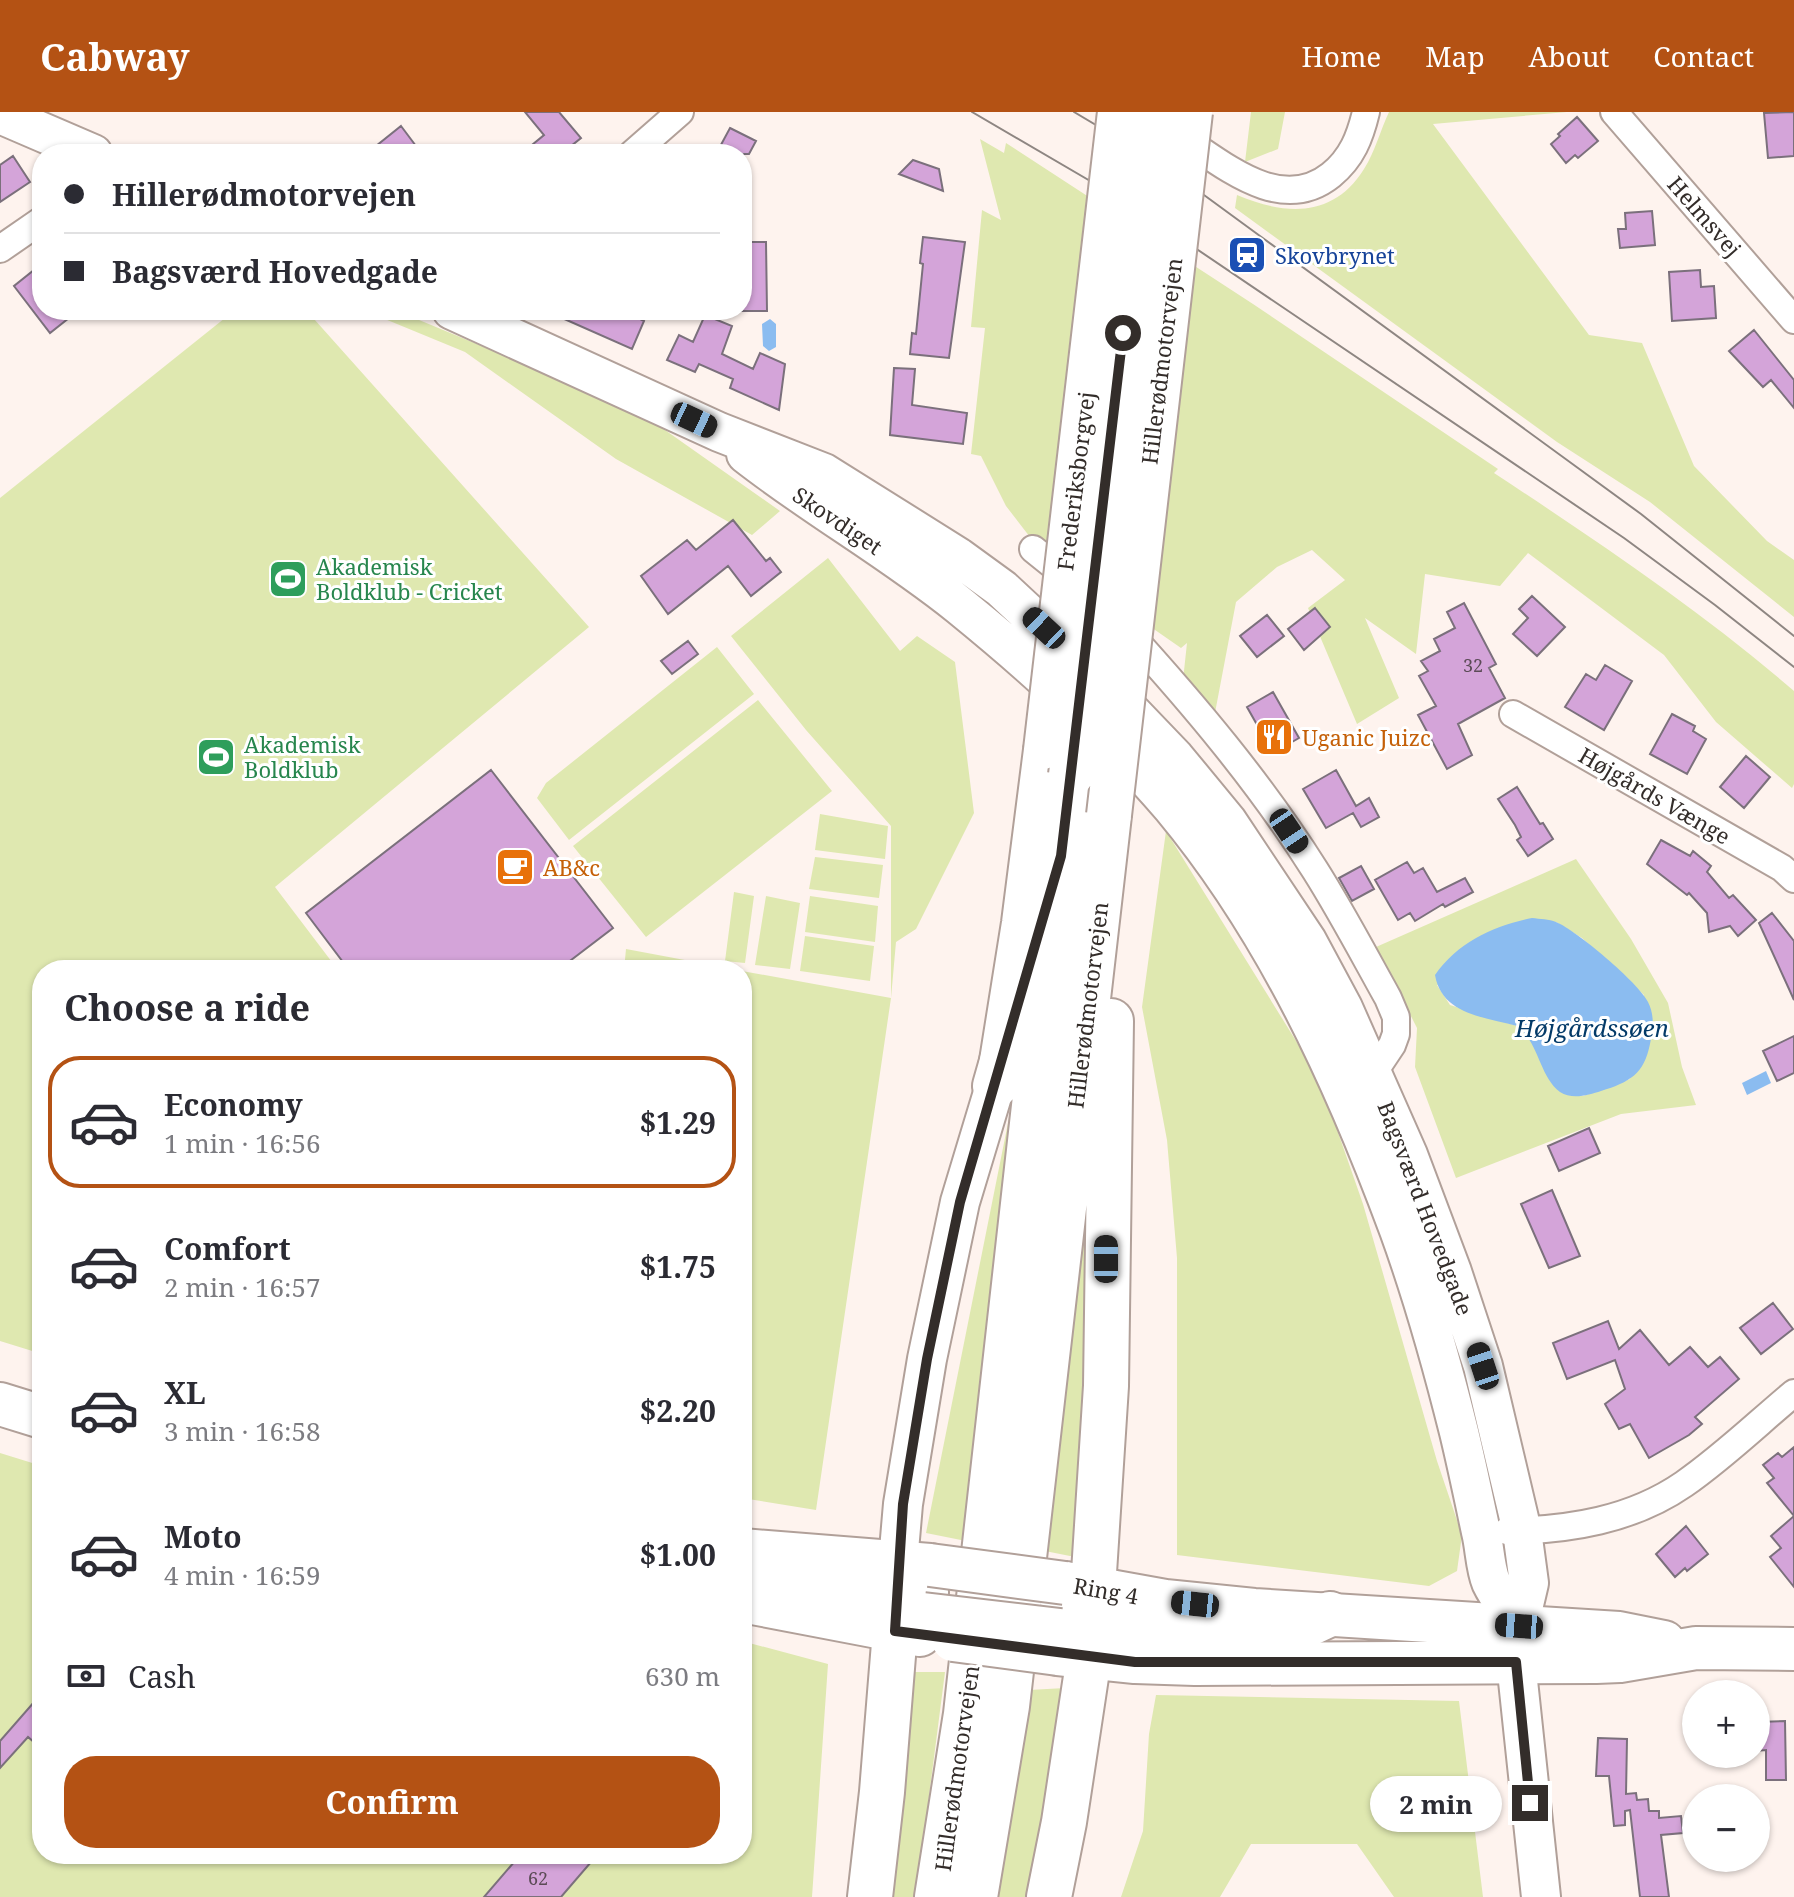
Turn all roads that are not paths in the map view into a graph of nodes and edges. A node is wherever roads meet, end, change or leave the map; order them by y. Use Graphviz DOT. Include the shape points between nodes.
graph roads {
  1 [pos="680,112"];
  2 [pos="1117,112"];
  3 [pos="1141,112"];
  4 [pos="1149,112"];
  5 [pos="1190,112"];
  6 [pos="1366,112"];
  7 [pos="1614,112"];
  8 [pos="0,114"];
  9 [pos="70,144"];
  10 [pos="643,144"];
  11 [pos="32,227"];
  12 [pos="0,249"];
  13 [pos="474,320"];
  14 [pos="1794,320"];
  15 [pos="719,432"];
  16 [pos="1033,549"];
  17 [pos="958,557"];
  18 [pos="959,606"];
  19 [pos="1513,714"];
  20 [pos="1057,762"];
  21 [pos="1109,815"];
  22 [pos="1061,856"];
  23 [pos="1794,879"];
  24 [pos="1357,1077"];
  25 [pos="995,1086"];
  26 [pos="1794,1393"];
  27 [pos="0,1404"];
  28 [pos="32,1414"];
  29 [pos="1481,1531"];
  30 [pos="1522,1531"];
  31 [pos="752,1553"];
  32 [pos="752,1585"];
  33 [pos="913,1598"];
  34 [pos="752,1601"];
  35 [pos="1330,1614"];
  36 [pos="1074,1621"];
  37 [pos="1517,1644"];
  38 [pos="1794,1649"];
  39 [pos="870,1897"];
  40 [pos="937,1897"];
  41 [pos="975,1897"];
  42 [pos="1049,1897"];
  43 [pos="1541,1897"];
  1 -- 10 [label="street"];
  2 -- 20 [label="street, Frederiksborgvej, bridge"];
  3 -- 6 [label="street" via="1253,182 1291,191 1307,189 1351,156"];
  4 -- 20 [label="highway, Hillerødmotorvejen, bridge"];
  5 -- 21 [label="highway, Hillerødmotorvejen, bridge"];
  7 -- 14 [label="street, Helmsvej"];
  8 -- 9 [label="street"];
  11 -- 12 [label="street"];
  13 -- 15 [label="street, Skovdiget"];
  15 -- 17 [label="street, Skovdiget" via="824,473"];
  15 -- 18 [label="street, Skovdiget"];
  16 -- 24 [label="street, Bagsværd Hovedgade" via="1108,609 1189,700 1240,761 1316,871 1396,1017 1392,1045"];
  17 -- 24 [label="street, Bagsværd Hovedgade" via="1002,589 1105,685 1227,821 1272,884 1343,1008"];
  18 -- 24 [label="street, Bagsværd Hovedgade" via="1082,713 1172,808"];
  19 -- 23 [label="street, Højgårds Vænge"];
  20 -- 22 [label="highway, Hillerødmotorvejen"];
  20 -- 25 [label="street, Frederiksborgvej" via="1021,923"];
  21 -- 36 [label="highway" via="1106,1386"];
  21 -- 41 [label="highway, Hillerødmotorvejen" via="1007,1706"];
  22 -- 25 [label="highway"];
  22 -- 40 [label="highway, Hillerødmotorvejen" via="966,1714"];
  24 -- 29 [label="street, Bagsværd Hovedgade" via="1437,1348"];
  24 -- 30 [label="street, Bagsværd Hovedgade" via="1452,1272 1483,1366"];
  25 -- 33 [label="street, Frederiksborgvej" via="960,1202 903,1504"];
  26 -- 30 [label="street" via="1684,1484 1651,1503 1583,1525"];
  27 -- 28 [label="main road"];
  29 -- 30 [label="street"];
  29 -- 37 [label="street, Bagsværd Hovedgade" via="1491,1582"];
  30 -- 37 [label="street, Bagsværd Hovedgade" via="1529,1583"];
  31 -- 33 [label="main road"];
  32 -- 33 [label="highway" via="779,1580"];
  33 -- 34 [label="main road"];
  33 -- 36 [label="highway" via="1046,1605"];
  33 -- 39 [label="highway"];
  35 -- 36 [label="highway" via="1283,1636"];
  35 -- 37 [label="main road"];
  36 -- 37 [label="main road" via="1135,1662 1195,1664"];
  36 -- 42 [label="highway" via="1064,1822"];
  37 -- 38 [label="main road" via="1619,1633 1696,1648"];
  37 -- 43 [label="street, Bagsværd Hovedgade"];
}
